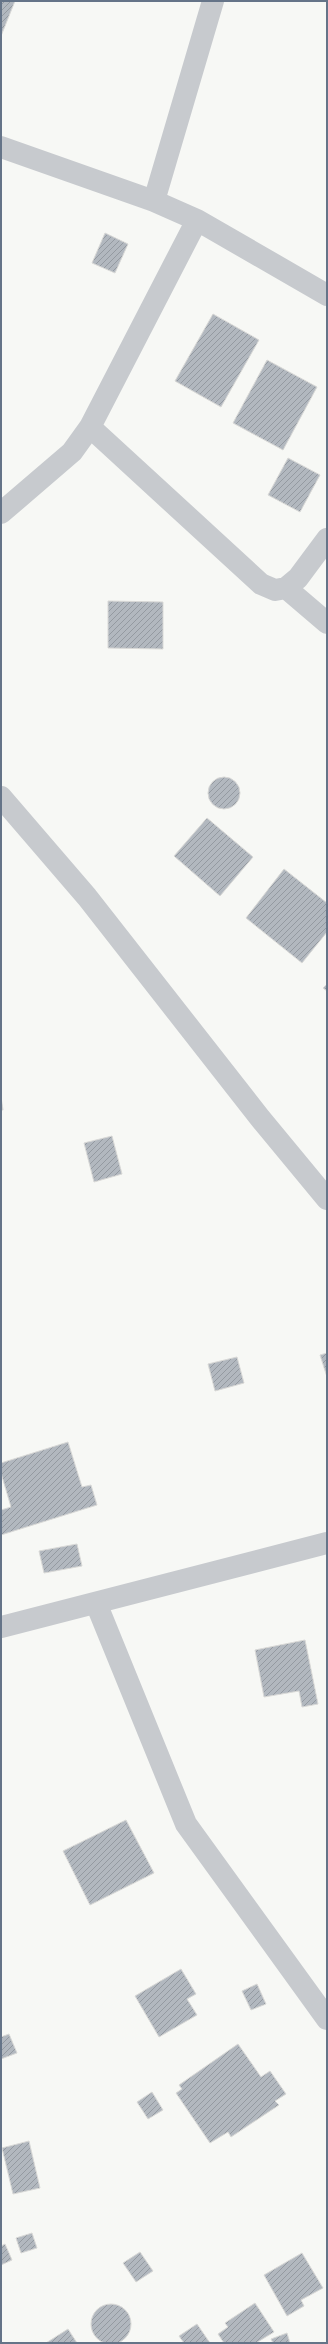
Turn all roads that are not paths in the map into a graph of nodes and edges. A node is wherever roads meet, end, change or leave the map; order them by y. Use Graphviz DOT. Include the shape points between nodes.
graph roads {
  1 [pos="212,1"];
  2 [pos="1,147"];
  3 [pos="154,201"];
  4 [pos="197,220"];
  5 [pos="327,295"];
  6 [pos="90,427"];
  7 [pos="1,513"];
  8 [pos="327,539"];
  9 [pos="286,588"];
  10 [pos="327,622"];
  11 [pos="1,797"];
  12 [pos="327,1199"];
  13 [pos="327,1543"];
  14 [pos="96,1603"];
  15 [pos="1,1627"];
  16 [pos="327,2019"];
  1 -- 3 [label="street"];
  2 -- 3 [label="street"];
  3 -- 4 [label="street"];
  4 -- 5 [label="street"];
  4 -- 6 [label="street"];
  6 -- 7 [label="street" via="72,452"];
  6 -- 9 [label="street" via="262,584 275,590"];
  8 -- 9 [label="street" via="298,578"];
  9 -- 10 [label="street"];
  11 -- 12 [label="street" via="87,897 260,1118"];
  13 -- 14 [label="street"];
  14 -- 15 [label="street"];
  14 -- 16 [label="street" via="186,1824"];
}
